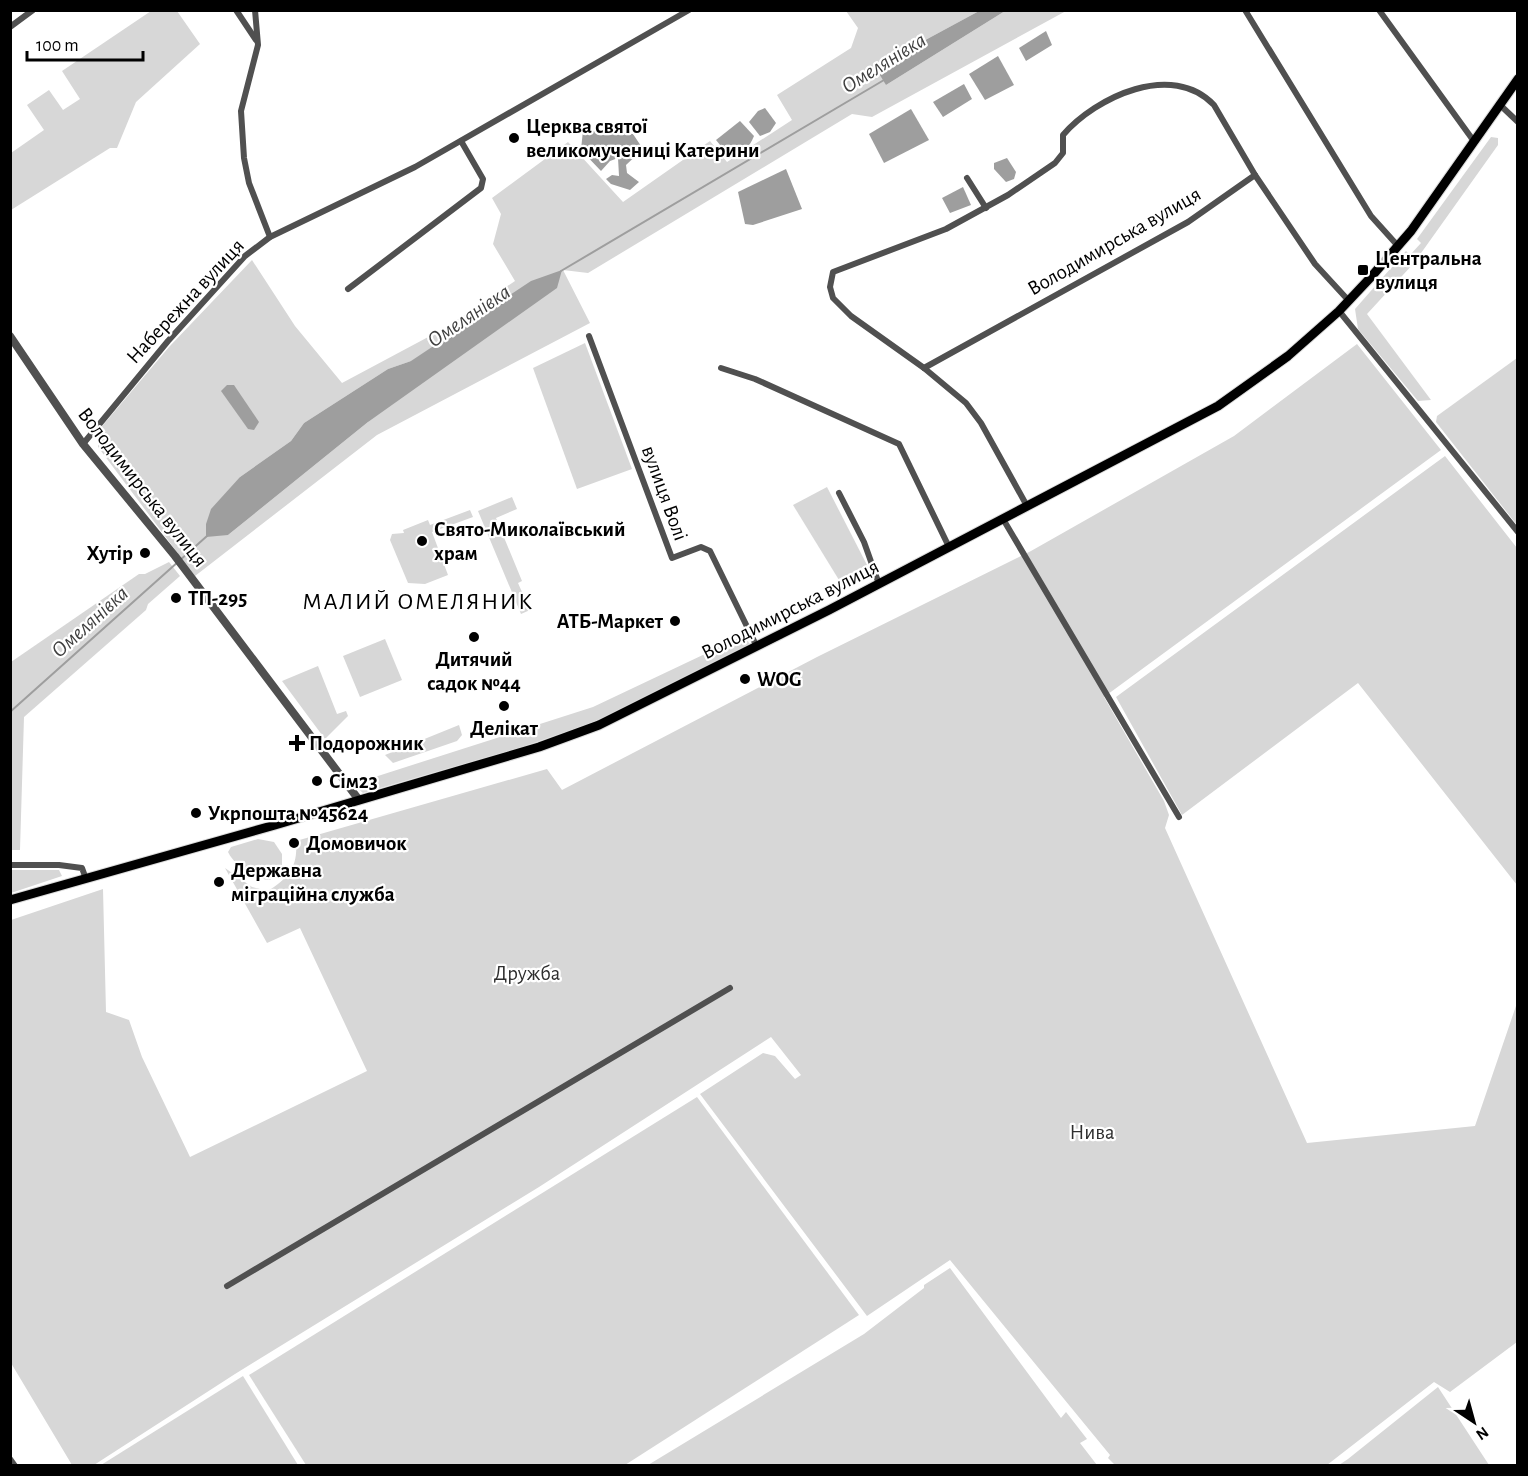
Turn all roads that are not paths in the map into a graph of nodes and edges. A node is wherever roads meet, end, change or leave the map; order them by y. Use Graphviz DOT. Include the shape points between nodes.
graph roads {
  1 [pos="33,10"];
  2 [pos="236,10"];
  3 [pos="255,10"];
  4 [pos="689,10"];
  5 [pos="1245,10"];
  6 [pos="1379,10"];
  7 [pos="10,27"];
  8 [pos="258,42"];
  9 [pos="1518,79"];
  10 [pos="1499,104"];
  11 [pos="1518,122"];
  12 [pos="1473,140"];
  13 [pos="461,141"];
  14 [pos="1255,175"];
  15 [pos="967,178"];
  16 [pos="986,208"];
  17 [pos="270,237"];
  18 [pos="1398,246"];
  19 [pos="348,289"];
  20 [pos="1349,301"];
  21 [pos="1339,311"];
  22 [pos="10,336"];
  23 [pos="589,336"];
  24 [pos="721,368"];
  25 [pos="924,368"];
  26 [pos="83,444"];
  27 [pos="839,493"];
  28 [pos="1027,506"];
  29 [pos="1004,519"];
  30 [pos="1518,532"];
  31 [pos="949,547"];
  32 [pos="879,584"];
  33 [pos="757,646"];
  34 [pos="359,800"];
  35 [pos="1179,817"];
  36 [pos="10,865"];
  37 [pos="86,879"];
  38 [pos="10,900"];
  39 [pos="730,988"];
  40 [pos="227,1286"];
  41 [pos="10,1459"];
  42 [pos="15,1466"];
  1 -- 7 [label="street"];
  2 -- 8 [label="street"];
  3 -- 8 [label="street"];
  4 -- 13 [label="street, Набережна вулиця"];
  5 -- 18 [label="street" via="1371,216"];
  6 -- 12 [label="street"];
  8 -- 17 [label="street" via="241,111 243,146 249,183"];
  9 -- 10 [label="main road, Володимирська вулиця"];
  10 -- 11 [label="street"];
  10 -- 12 [label="main road, Володимирська вулиця"];
  12 -- 18 [label="main road, Володимирська вулиця"];
  13 -- 17 [label="street, Набережна вулиця"];
  13 -- 19 [label="street" via="483,179 481,188"];
  14 -- 16 [label="street" via="1214,105 1197,92 1160,84 1104,101 1063,135 1063,153 1055,162"];
  14 -- 20 [label="street" via="1315,264"];
  14 -- 25 [label="street, Володимирська вулиця" via="1188,222"];
  15 -- 16 [label="street"];
  16 -- 25 [label="street" via="946,229 833,272 833,298 851,316"];
  17 -- 26 [label="street, Набережна вулиця" via="245,255"];
  18 -- 20 [label="main road, Володимирська вулиця"];
  20 -- 21 [label="main road, Володимирська вулиця"];
  21 -- 28 [label="main road, Володимирська вулиця" via="1288,356 1218,406"];
  21 -- 30 [label="street"];
  22 -- 26 [label="street, Володимирська вулиця"];
  23 -- 33 [label="street, вулиця Волі" via="672,558 701,547 710,551"];
  24 -- 31 [label="street" via="755,379 899,444"];
  25 -- 28 [label="street" via="966,403 981,423"];
  26 -- 34 [label="street, Володимирська вулиця" via="178,559"];
  27 -- 32 [label="street" via="864,542"];
  28 -- 29 [label="main road, Володимирська вулиця"];
  29 -- 31 [label="main road, Володимирська вулиця"];
  29 -- 35 [label="street"];
  31 -- 32 [label="main road, Володимирська вулиця"];
  32 -- 33 [label="main road, Володимирська вулиця"];
  33 -- 34 [label="main road, Володимирська вулиця" via="599,725 539,747"];
  34 -- 37 [label="main road, Володимирська вулиця"];
  36 -- 37 [label="street" via="82,868"];
  37 -- 38 [label="main road, Володимирська вулиця"];
  39 -- 40 [label="street"];
  41 -- 42 [label="street"];
}
